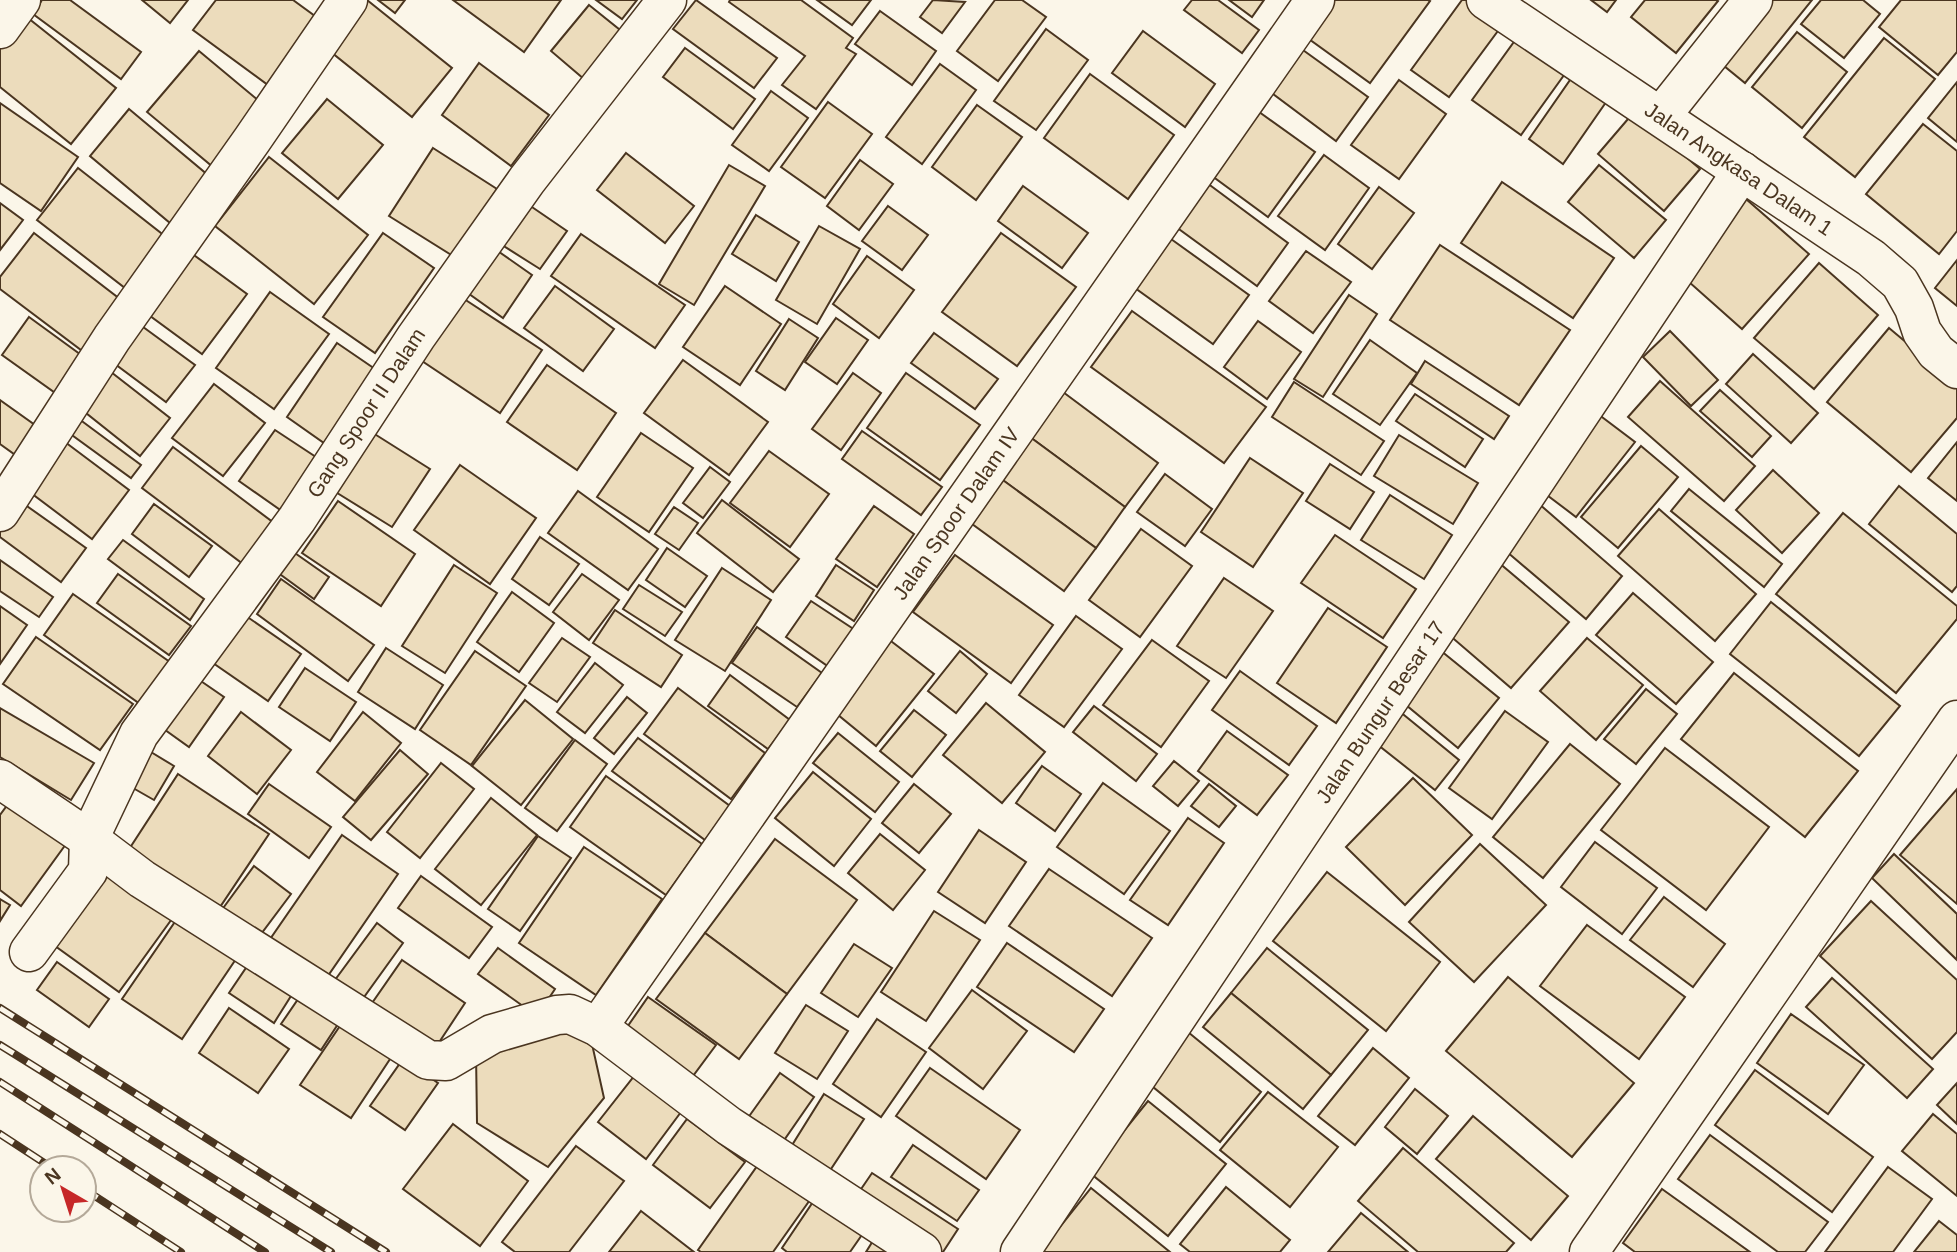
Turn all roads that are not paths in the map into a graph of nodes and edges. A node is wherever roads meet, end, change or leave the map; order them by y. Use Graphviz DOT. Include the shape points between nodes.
graph roads {
  1 [pos="21,0"];
  2 [pos="348,0"];
  3 [pos="667,0"];
  4 [pos="1315,0"];
  5 [pos="1486,0"];
  6 [pos="1753,0"];
  7 [pos="0,29"];
  8 [pos="1661,116"];
  9 [pos="1742,171"];
  10 [pos="1957,369"];
  11 [pos="0,512"];
  12 [pos="1957,720"];
  13 [pos="0,779"];
  14 [pos="89,839"];
  15 [pos="29,952"];
  16 [pos="598,1027"];
  17 [pos="922,1252"];
  18 [pos="1020,1252"];
  19 [pos="1590,1252"];
  1 -- 7 [label="street"];
  2 -- 11 [label="street" via="112,338"];
  3 -- 14 [label="street, Gang Spoor II Dalam" via="527,180 416,337 297,519 139,734"];
  4 -- 16 [label="street, Jalan Spoor Dalam IV"];
  5 -- 8 [label="street, Jalan Angkasa Dalam 1"];
  6 -- 8 [label="street"];
  8 -- 9 [label="street, Jalan Angkasa Dalam 1"];
  9 -- 10 [label="street, Jalan Angkasa Dalam 1" via="1871,258 1900,283 1922,332 1936,352"];
  9 -- 18 [label="street, Jalan Bungur Besar 17"];
  12 -- 19 [label="street"];
  13 -- 14 [label="street"];
  14 -- 15 [label="street" via="88,871"];
  14 -- 16 [label="street" via="142,879 428,1060 446,1061 492,1034 557,1015 570,1014"];
  16 -- 17 [label="street" via="729,1126"];
}
